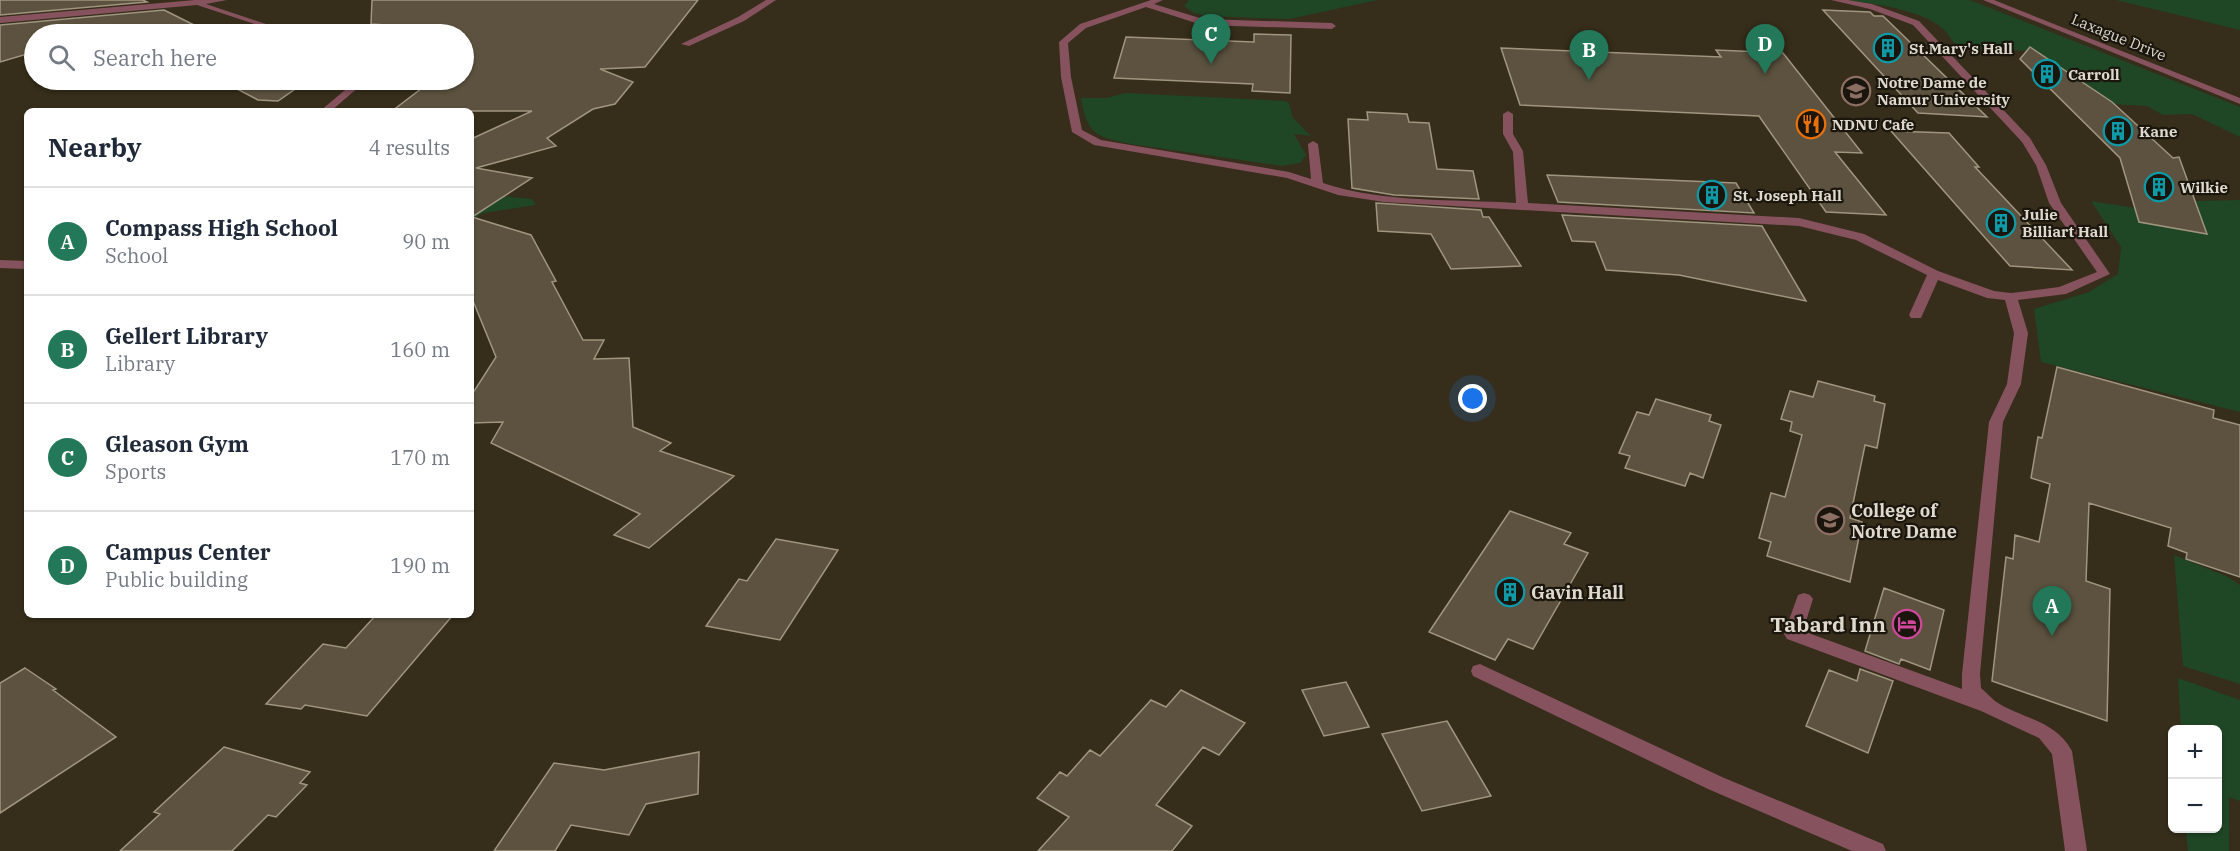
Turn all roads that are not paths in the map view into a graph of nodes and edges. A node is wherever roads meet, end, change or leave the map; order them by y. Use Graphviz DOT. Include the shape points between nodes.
graph roads {
  1 [pos="223,0"];
  2 [pos="772,0"];
  3 [pos="1159,0"];
  4 [pos="1835,0"];
  5 [pos="1987,0"];
  6 [pos="195,3"];
  7 [pos="1144,4"];
  8 [pos="0,20"];
  9 [pos="261,24"];
  10 [pos="1332,26"];
  11 [pos="686,44"];
  12 [pos="350,90"];
  13 [pos="2240,101"];
  14 [pos="329,108"];
  15 [pos="1508,114"];
  16 [pos="1312,144"];
  17 [pos="1317,183"];
  18 [pos="1522,207"];
  19 [pos="0,264"];
  20 [pos="24,265"];
  21 [pos="1934,274"];
  22 [pos="2011,297"];
  23 [pos="1916,315"];
  24 [pos="1804,599"];
  25 [pos="1480,670"];
  26 [pos="1988,706"];
  27 [pos="1875,851"];
  28 [pos="2076,851"];
  1 -- 6 [label="street"];
  2 -- 11 [label="street"];
  3 -- 7 [label="street"];
  4 -- 22 [label="street" via="1916,22 2026,140 2041,165 2055,203 2104,274 2061,291"];
  5 -- 13 [label="street, Laxague Drive"];
  6 -- 8 [label="street"];
  6 -- 9 [label="street"];
  7 -- 10 [label="street" via="1202,22"];
  7 -- 17 [label="street" via="1083,26 1063,42 1077,132 1098,143"];
  12 -- 14 [label="street"];
  15 -- 18 [label="street" via="1507,135 1518,151"];
  16 -- 17 [label="street"];
  17 -- 18 [label="street" via="1342,193 1384,199"];
  18 -- 21 [label="street" via="1798,222 1860,237"];
  19 -- 20 [label="street"];
  21 -- 22 [label="street" via="1992,295"];
  21 -- 23 [label="street"];
  22 -- 26 [label="street" via="2021,333 2014,384 1996,422 1971,675 1972,690"];
  24 -- 26 [label="street" via="1793,634"];
  25 -- 27 [label="street" via="1715,783"];
  26 -- 28 [label="street" via="2046,733 2062,751"];
}
